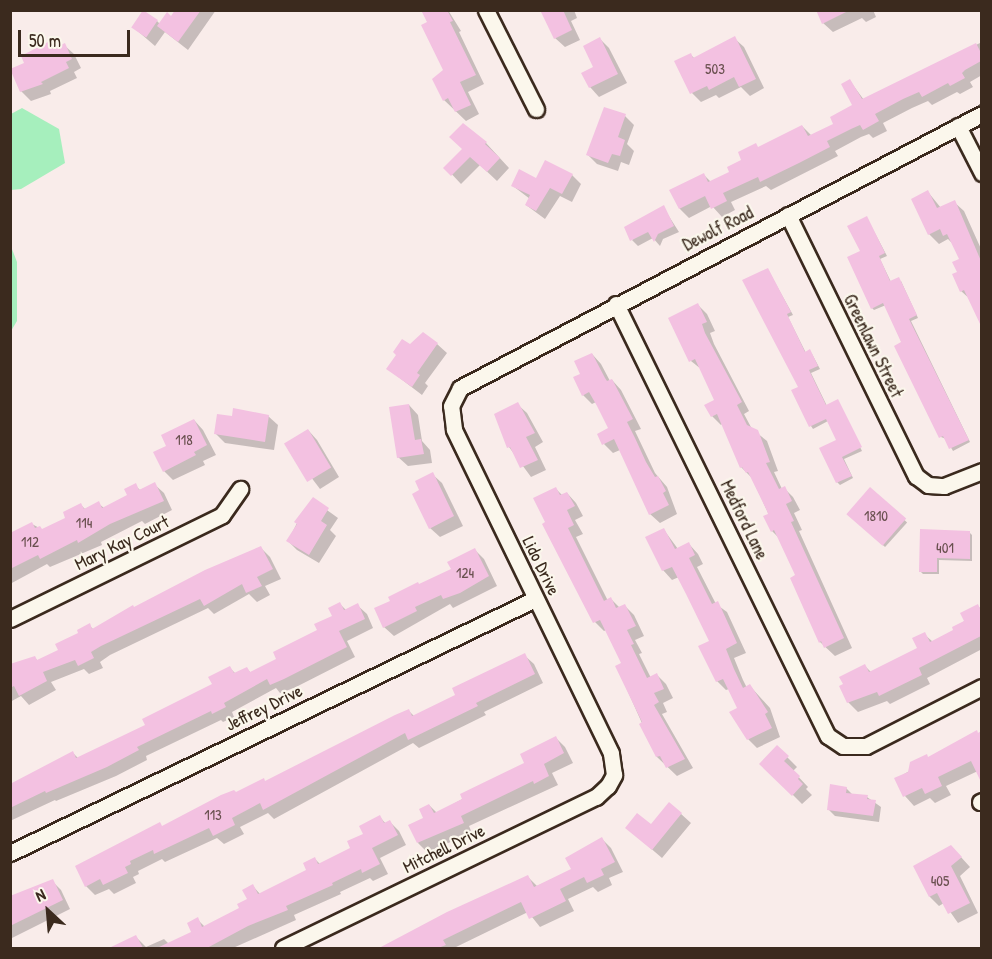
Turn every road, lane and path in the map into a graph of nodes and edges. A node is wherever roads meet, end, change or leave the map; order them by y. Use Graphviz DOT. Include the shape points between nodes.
graph roads {
  1 [pos="486,10"];
  2 [pos="536,109"];
  3 [pos="981,114"];
  4 [pos="958,126"];
  5 [pos="981,173"];
  6 [pos="788,215"];
  7 [pos="616,304"];
  8 [pos="473,379"];
  9 [pos="981,471"];
  10 [pos="240,489"];
  11 [pos="535,599"];
  12 [pos="10,619"];
  13 [pos="981,687"];
  14 [pos="614,775"];
  15 [pos="10,853"];
  16 [pos="283,948"];
  1 -- 2 [label="street"];
  3 -- 4 [label="street, Dewolf Road"];
  4 -- 5 [label="street"];
  4 -- 6 [label="street, Dewolf Road"];
  6 -- 7 [label="street, Dewolf Road"];
  6 -- 9 [label="street, Greenlawn Street" via="913,472 924,483 950,486"];
  7 -- 8 [label="street, Dewolf Road"];
  7 -- 13 [label="street, Medford Lane" via="832,740 843,746 869,744"];
  8 -- 11 [label="street, Lido Drive" via="455,395 451,420"];
  10 -- 12 [label="street, Mary Kay Court" via="222,515"];
  11 -- 14 [label="street, Lido Drive" via="611,753"];
  11 -- 15 [label="street, Jeffrey Drive"];
  14 -- 16 [label="street, Mitchell Drive" via="596,797"];
}
